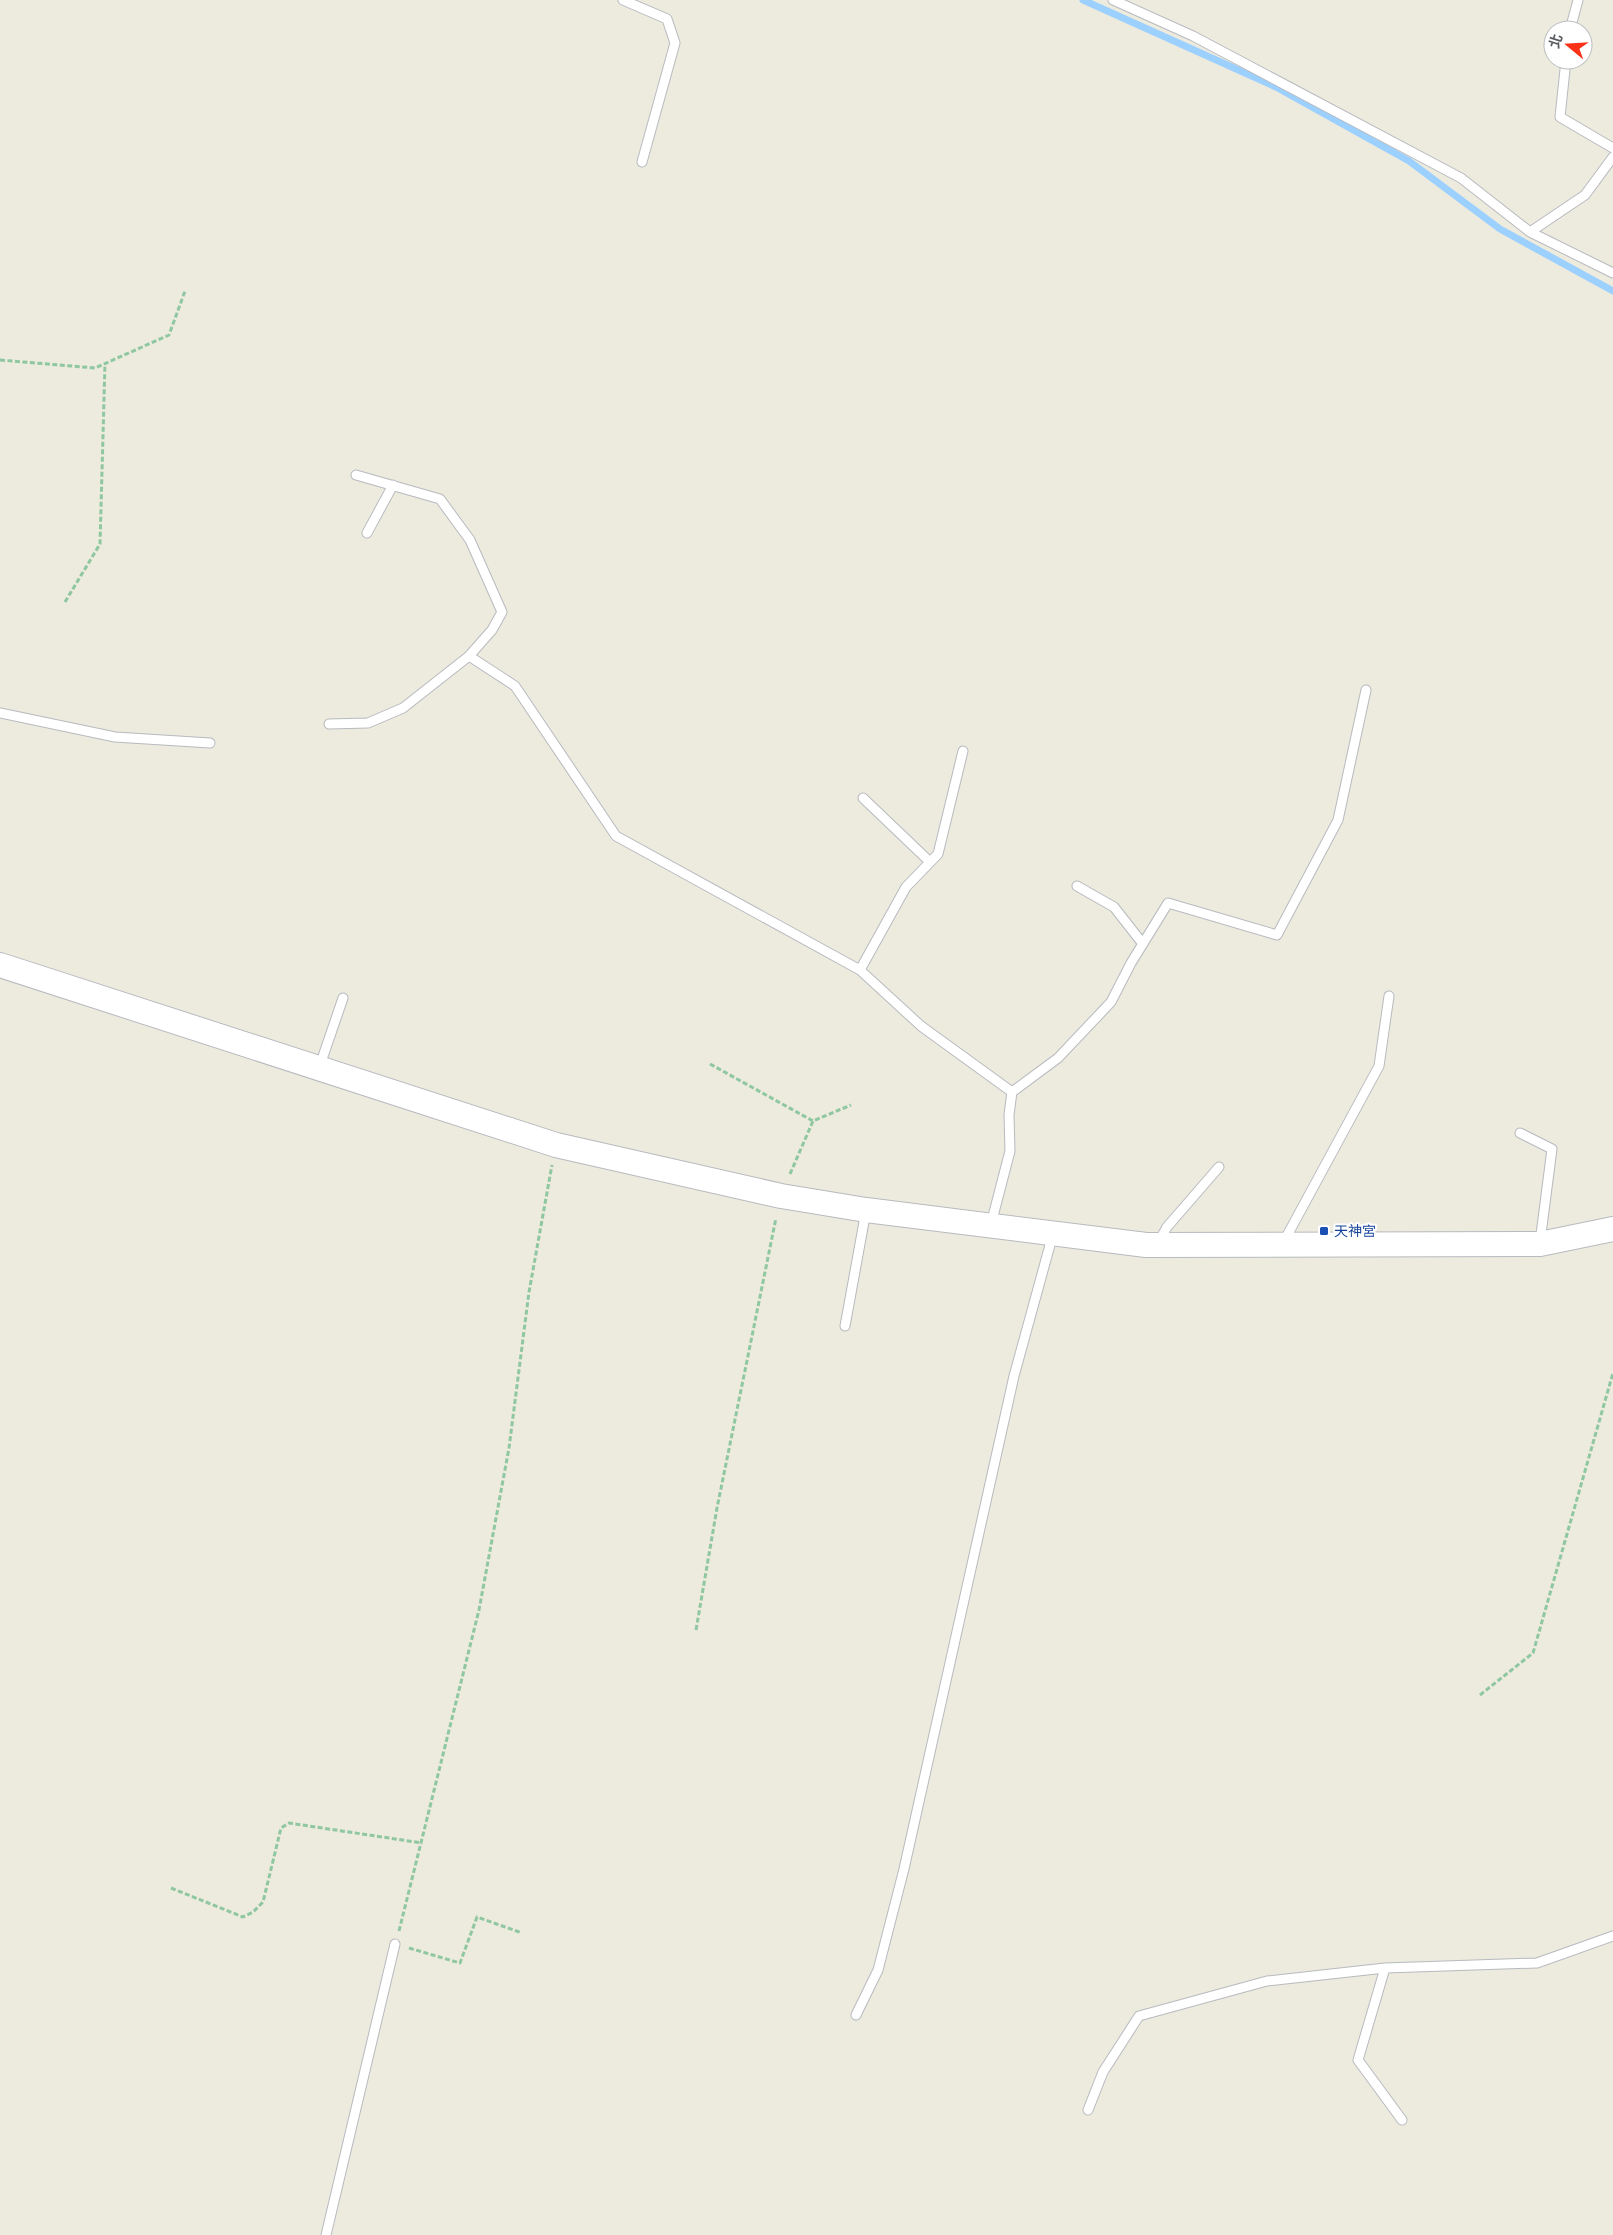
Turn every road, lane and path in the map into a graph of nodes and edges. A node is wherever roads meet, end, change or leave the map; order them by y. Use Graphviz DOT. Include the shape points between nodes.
graph roads {
  1 [pos="623,0"];
  2 [pos="1113,0"];
  3 [pos="1578,0"];
  4 [pos="1573,20"];
  5 [pos="1565,70"];
  6 [pos="1613,148"];
  7 [pos="1613,158"];
  8 [pos="642,162"];
  9 [pos="1530,232"];
  10 [pos="1613,273"];
  11 [pos="184,291"];
  12 [pos="0,360"];
  13 [pos="105,364"];
  14 [pos="356,475"];
  15 [pos="393,485"];
  16 [pos="367,533"];
  17 [pos="65,602"];
  18 [pos="469,656"];
  19 [pos="1366,690"];
  20 [pos="0,712"];
  21 [pos="330,724"];
  22 [pos="210,743"];
  23 [pos="963,751"];
  24 [pos="863,798"];
  25 [pos="930,862"];
  26 [pos="1076,886"];
  27 [pos="1143,944"];
  28 [pos="0,965"];
  29 [pos="860,970"];
  30 [pos="1389,996"];
  31 [pos="343,998"];
  32 [pos="710,1064"];
  33 [pos="319,1068"];
  34 [pos="1012,1092"];
  35 [pos="851,1105"];
  36 [pos="813,1121"];
  37 [pos="1520,1133"];
  38 [pos="556,1145"];
  39 [pos="1219,1168"];
  40 [pos="781,1196"];
  41 [pos="866,1210"];
  42 [pos="991,1224"];
  43 [pos="1613,1229"];
  44 [pos="1053,1234"];
  45 [pos="1283,1244"];
  46 [pos="1540,1244"];
  47 [pos="1156,1245"];
  48 [pos="845,1326"];
  49 [pos="1613,1373"];
  50 [pos="696,1630"];
  51 [pos="1480,1695"];
  52 [pos="422,1843"];
  53 [pos="171,1888"];
  54 [pos="522,1933"];
  55 [pos="1613,1936"];
  56 [pos="395,1944"];
  57 [pos="1385,1968"];
  58 [pos="856,2015"];
  59 [pos="1088,2110"];
  60 [pos="1402,2120"];
  61 [pos="326,2235"];
  1 -- 8 [label="lane" via="667,19 675,43"];
  2 -- 9 [label="lane" via="1193,36 1461,178"];
  3 -- 4 [label="lane"];
  5 -- 6 [label="lane" via="1560,118"];
  7 -- 9 [label="lane" via="1585,195"];
  9 -- 10 [label="lane"];
  11 -- 13 [label="path" via="169,335"];
  12 -- 13 [label="path" via="95,368"];
  13 -- 17 [label="path" via="100,544"];
  14 -- 15 [label="lane"];
  15 -- 16 [label="lane"];
  15 -- 18 [label="lane" via="440,499 470,540 502,612 492,630"];
  18 -- 21 [label="lane" via="403,708 368,723"];
  18 -- 29 [label="lane" via="515,686 616,836"];
  19 -- 27 [label="lane" via="1338,820 1277,935 1168,903"];
  20 -- 22 [label="lane" via="116,737"];
  23 -- 25 [label="lane" via="938,854"];
  24 -- 25 [label="lane"];
  25 -- 29 [label="lane" via="906,887"];
  26 -- 27 [label="lane" via="1114,907"];
  27 -- 34 [label="lane" via="1111,1002 1058,1058"];
  28 -- 33 [label="street"];
  29 -- 34 [label="lane" via="921,1026"];
  30 -- 45 [label="lane" via="1379,1066"];
  31 -- 33 [label="lane"];
  32 -- 36 [label="path"];
  33 -- 38 [label="street"];
  34 -- 42 [label="lane" via="1010,1151"];
  35 -- 36 [label="path"];
  36 -- 40 [label="path"];
  37 -- 46 [label="lane" via="1552,1149"];
  38 -- 40 [label="street"];
  38 -- 52 [label="path" via="529,1292 509,1448 481,1601"];
  39 -- 47 [label="lane" via="1167,1227"];
  40 -- 41 [label="street"];
  40 -- 50 [label="path" via="717,1508"];
  41 -- 42 [label="street"];
  41 -- 48 [label="lane"];
  42 -- 44 [label="street"];
  43 -- 46 [label="street"];
  44 -- 47 [label="street"];
  44 -- 58 [label="lane" via="1014,1376 904,1869 878,1970"];
  45 -- 46 [label="street"];
  45 -- 47 [label="street"];
  49 -- 51 [label="path" via="1533,1653"];
  52 -- 53 [label="path" via="289,1823 282,1828 263,1902 253,1912 243,1917"];
  52 -- 56 [label="path"];
  54 -- 56 [label="path" via="477,1917 460,1963"];
  55 -- 57 [label="lane" via="1536,1964"];
  56 -- 61 [label="lane"];
  57 -- 59 [label="lane" via="1268,1981 1139,2016 1104,2072"];
  57 -- 60 [label="lane" via="1358,2060"];
}
